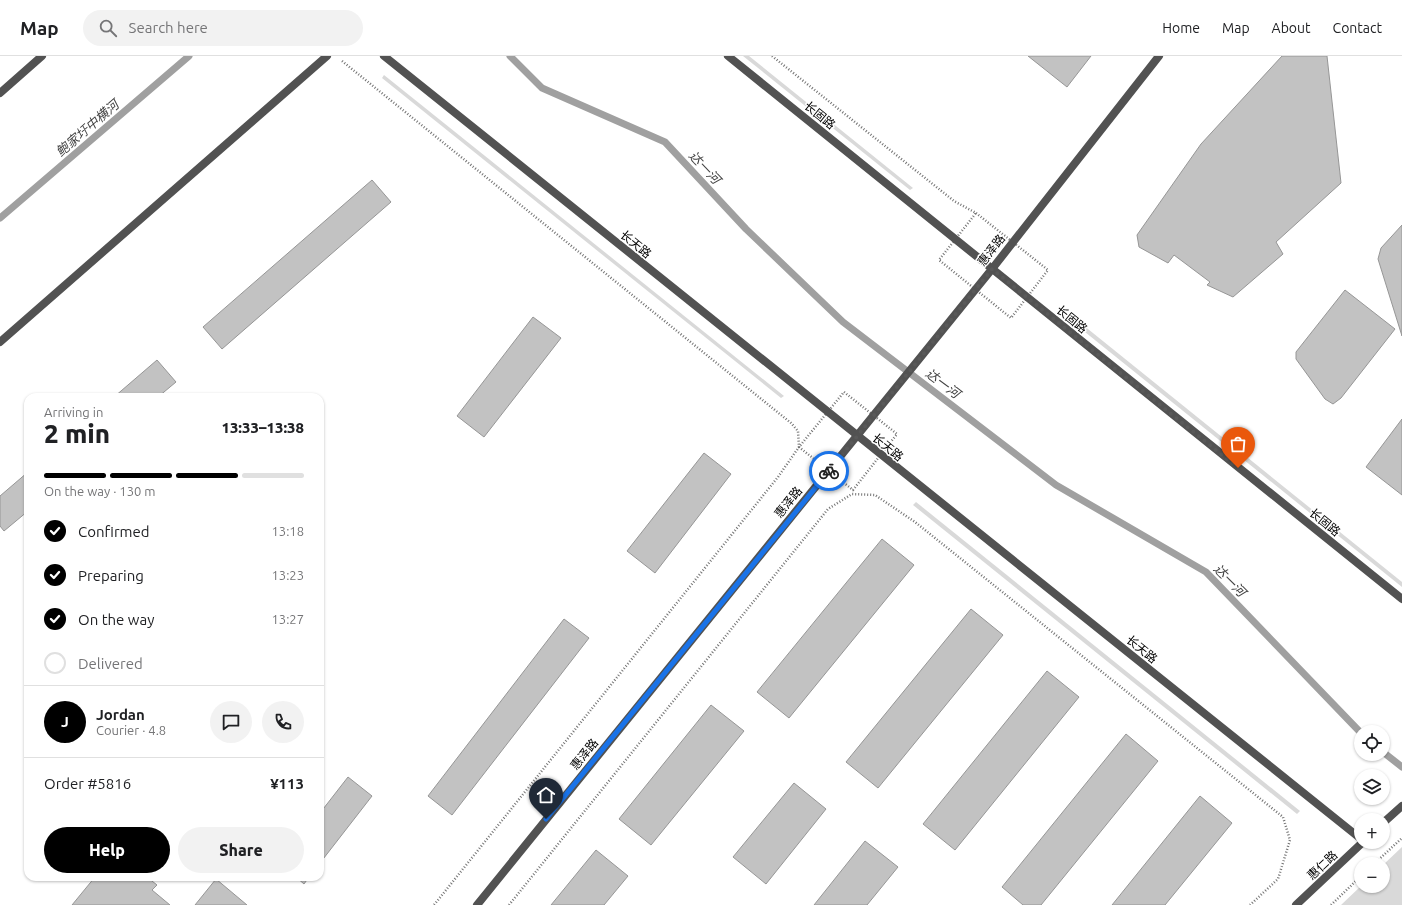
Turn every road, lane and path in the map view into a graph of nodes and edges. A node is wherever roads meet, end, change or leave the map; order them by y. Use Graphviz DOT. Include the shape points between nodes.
graph roads {
  1 [pos="42,56"];
  2 [pos="327,56"];
  3 [pos="384,56"];
  4 [pos="728,56"];
  5 [pos="772,56"];
  6 [pos="1159,56"];
  7 [pos="341,61"];
  8 [pos="0,93"];
  9 [pos="976,213"];
  10 [pos="992,269"];
  11 [pos="0,342"];
  12 [pos="856,436"];
  13 [pos="1402,599"];
  14 [pos="1402,806"];
  15 [pos="1390,817"];
  16 [pos="1354,833"];
  17 [pos="1402,838"];
  18 [pos="1356,849"];
  19 [pos="1382,857"];
  20 [pos="1354,883"];
  21 [pos="434,905"];
  22 [pos="477,905"];
  23 [pos="509,905"];
  24 [pos="1250,905"];
  25 [pos="1296,905"];
  26 [pos="1331,905"];
  1 -- 8 [label="street"];
  2 -- 11 [label="street"];
  3 -- 12 [label="street, 长天路"];
  4 -- 10 [label="street, 长固路"];
  5 -- 9 [label="path" via="954,201"];
  6 -- 10 [label="street, 惠泽路"];
  7 -- 21 [label="path" via="798,431 799,447 778,477"];
  10 -- 12 [label="street, 惠泽路"];
  10 -- 13 [label="street, 长固路"];
  12 -- 16 [label="street, 长天路"];
  12 -- 22 [label="street, 惠泽路"];
  14 -- 15 [label="street"];
  17 -- 19 [label="path"];
  18 -- 25 [label="street, 惠仁路"];
  20 -- 26 [label="path"];
  23 -- 24 [label="path" via="828,509 852,494 875,495 915,522 1283,817 1290,840 1278,879"];
}
